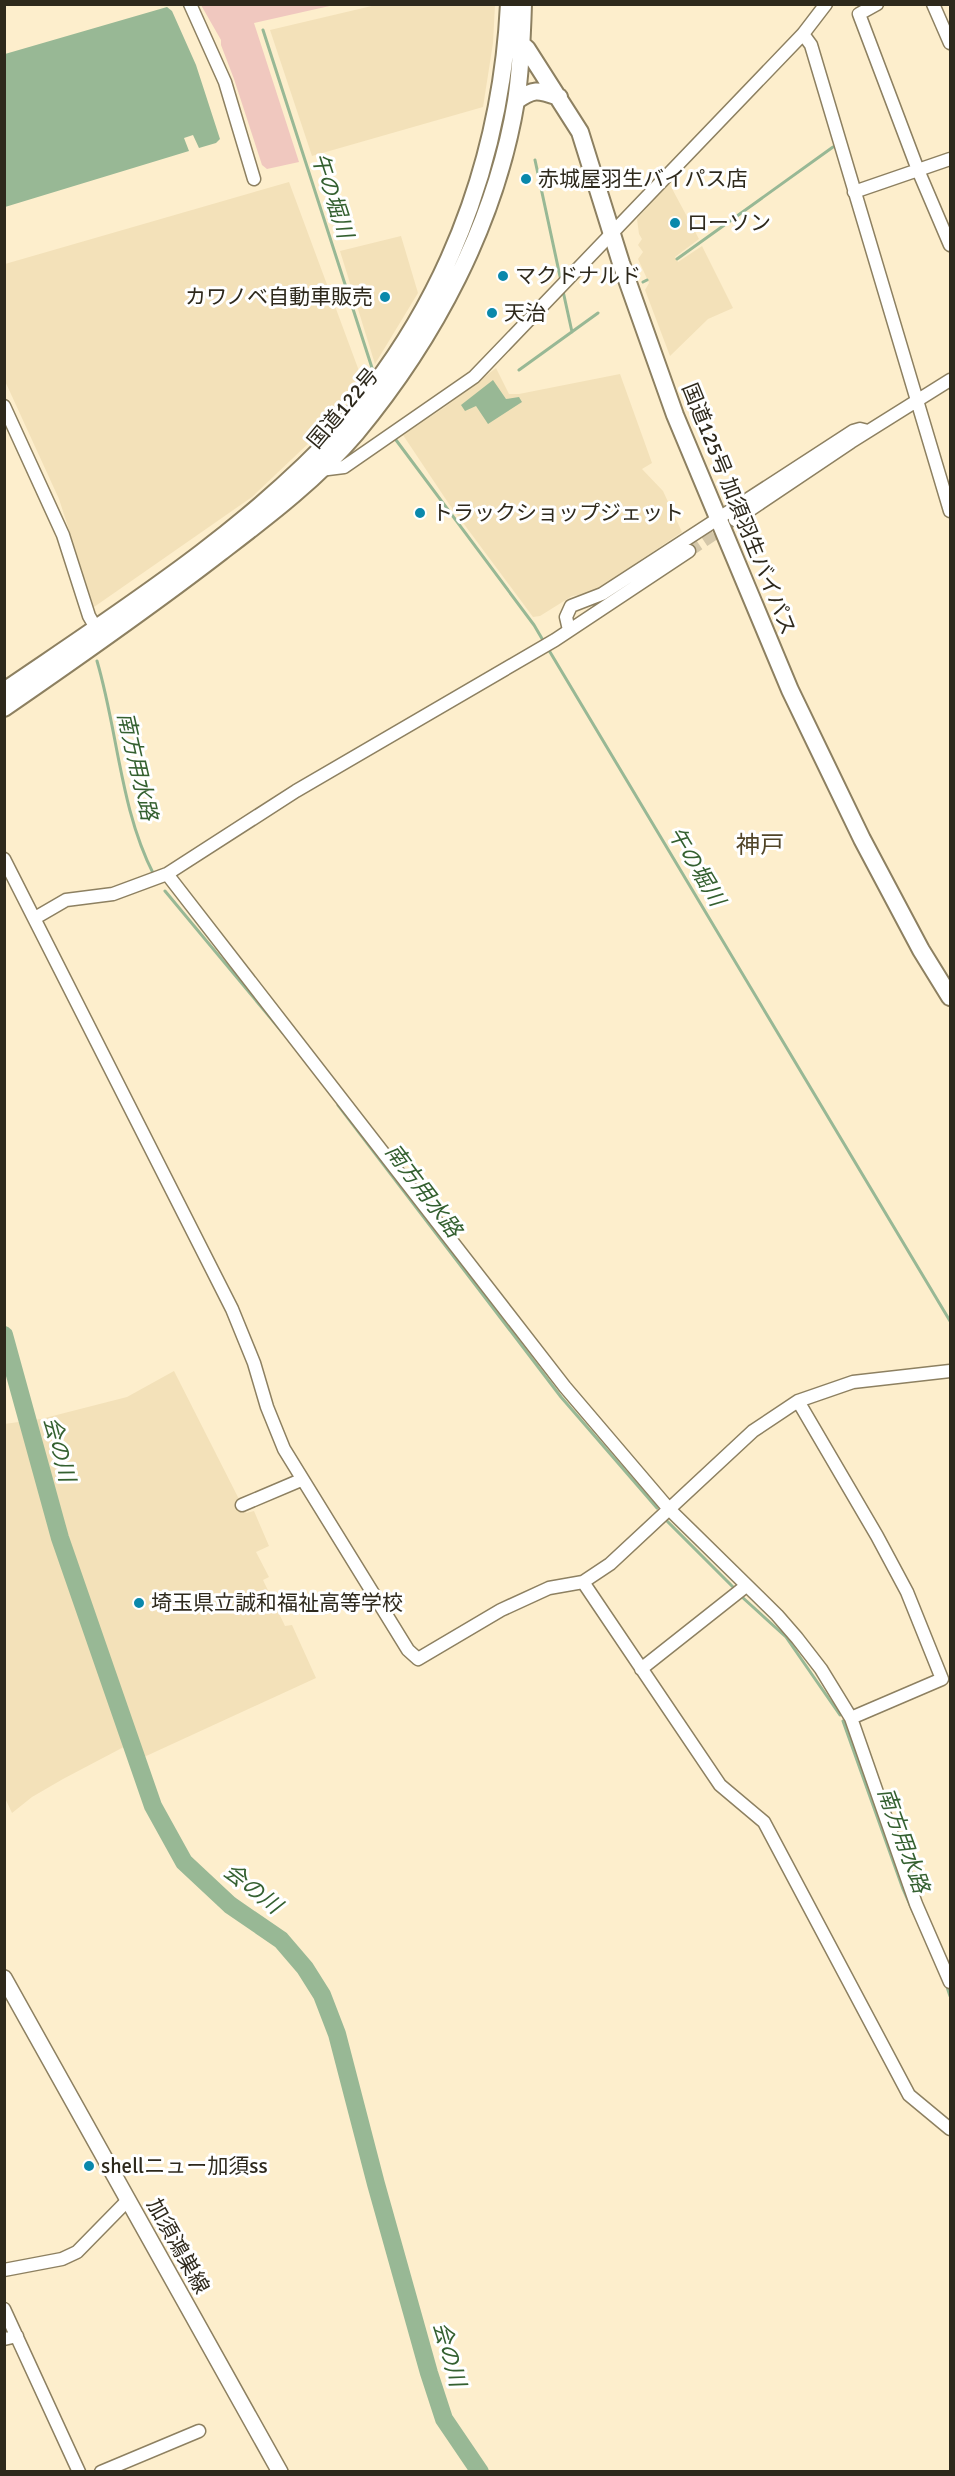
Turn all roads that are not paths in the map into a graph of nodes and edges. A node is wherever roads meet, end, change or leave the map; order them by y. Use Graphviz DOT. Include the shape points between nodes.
graph roads {
  1 [pos="190,4"];
  2 [pos="509,4"];
  3 [pos="523,4"];
  4 [pos="826,4"];
  5 [pos="877,4"];
  6 [pos="933,4"];
  7 [pos="803,34"];
  8 [pos="514,40"];
  9 [pos="951,43"];
  10 [pos="559,97"];
  11 [pos="516,101"];
  12 [pos="951,159"];
  13 [pos="918,170"];
  14 [pos="254,178"];
  15 [pos="854,192"];
  16 [pos="612,234"];
  17 [pos="951,245"];
  18 [pos="951,380"];
  19 [pos="918,400"];
  20 [pos="4,406"];
  21 [pos="868,431"];
  22 [pos="312,467"];
  23 [pos="951,511"];
  24 [pos="717,519"];
  25 [pos="735,520"];
  26 [pos="689,551"];
  27 [pos="96,628"];
  28 [pos="569,630"];
  29 [pos="4,691"];
  30 [pos="4,708"];
  31 [pos="4,859"];
  32 [pos="168,874"];
  33 [pos="35,918"];
  34 [pos="951,997"];
  35 [pos="951,1371"];
  36 [pos="798,1401"];
  37 [pos="302,1480"];
  38 [pos="242,1506"];
  39 [pos="669,1509"];
  40 [pos="583,1582"];
  41 [pos="746,1586"];
  42 [pos="641,1670"];
  43 [pos="851,1718"];
  44 [pos="946,1962"];
  45 [pos="4,1978"];
  46 [pos="951,1983"];
  47 [pos="951,2129"];
  48 [pos="128,2200"];
  49 [pos="4,2271"];
  50 [pos="4,2309"];
  51 [pos="11,2337"];
  52 [pos="199,2431"];
  53 [pos="79,2472"];
  54 [pos="101,2472"];
  55 [pos="280,2472"];
  1 -- 14 [label="street" via="225,82"];
  2 -- 8 [label="highway, 国道122号"];
  3 -- 8 [label="highway, 国道122号"];
  4 -- 7 [label="street"];
  5 -- 13 [label="street" via="859,14"];
  6 -- 9 [label="street"];
  7 -- 15 [label="street" via="811,45"];
  7 -- 16 [label="street"];
  8 -- 10 [label="highway, 国道125号 加須羽生バイパス"];
  8 -- 11 [label="highway, 国道122号"];
  8 -- 22 [label="highway, 国道122号" via="492,136 454,251 402,349"];
  10 -- 11 [label="highway" via="535,90"];
  10 -- 16 [label="highway, 国道125号 加須羽生バイパス" via="580,132"];
  11 -- 22 [label="highway, 国道122号" via="487,210 414,357 355,434"];
  12 -- 13 [label="street"];
  13 -- 15 [label="street"];
  13 -- 17 [label="street"];
  15 -- 19 [label="street"];
  16 -- 22 [label="street" via="474,377 344,466"];
  16 -- 24 [label="highway, 国道125号 加須羽生バイパス" via="675,415"];
  18 -- 19 [label="street"];
  19 -- 21 [label="street"];
  19 -- 23 [label="street"];
  20 -- 27 [label="street" via="63,536"];
  21 -- 24 [label="street" via="854,431"];
  21 -- 25 [label="street"];
  22 -- 27 [label="highway, 国道122号"];
  22 -- 30 [label="highway, 国道122号" via="273,512 157,602"];
  24 -- 28 [label="street" via="602,594 571,606 566,617"];
  24 -- 34 [label="highway, 国道125号 加須羽生バイパス" via="827,769 921,950"];
  26 -- 28 [label="street"];
  27 -- 29 [label="highway, 国道122号"];
  28 -- 32 [label="street" via="296,791"];
  31 -- 33 [label="street"];
  32 -- 33 [label="street" via="113,894 66,900"];
  32 -- 39 [label="street" via="565,1387"];
  33 -- 37 [label="street" via="232,1309 284,1449"];
  35 -- 36 [label="street" via="853,1382"];
  36 -- 39 [label="street" via="753,1431"];
  36 -- 43 [label="street" via="907,1592 942,1679"];
  37 -- 38 [label="street"];
  37 -- 40 [label="street" via="408,1650 418,1659 537,1592"];
  39 -- 40 [label="street" via="610,1564"];
  39 -- 41 [label="street"];
  40 -- 42 [label="street"];
  41 -- 42 [label="street"];
  41 -- 43 [label="street" via="798,1638"];
  42 -- 47 [label="street" via="720,1785 764,1822 909,2095"];
  43 -- 44 [label="street" via="916,1904"];
  44 -- 46 [label="street"];
  45 -- 48 [label="main road, 加須鴻巣線"];
  48 -- 49 [label="street" via="77,2252"];
  48 -- 55 [label="main road, 加須鴻巣線"];
  50 -- 51 [label="street"];
  51 -- 53 [label="street"];
  52 -- 54 [label="street"];
}
